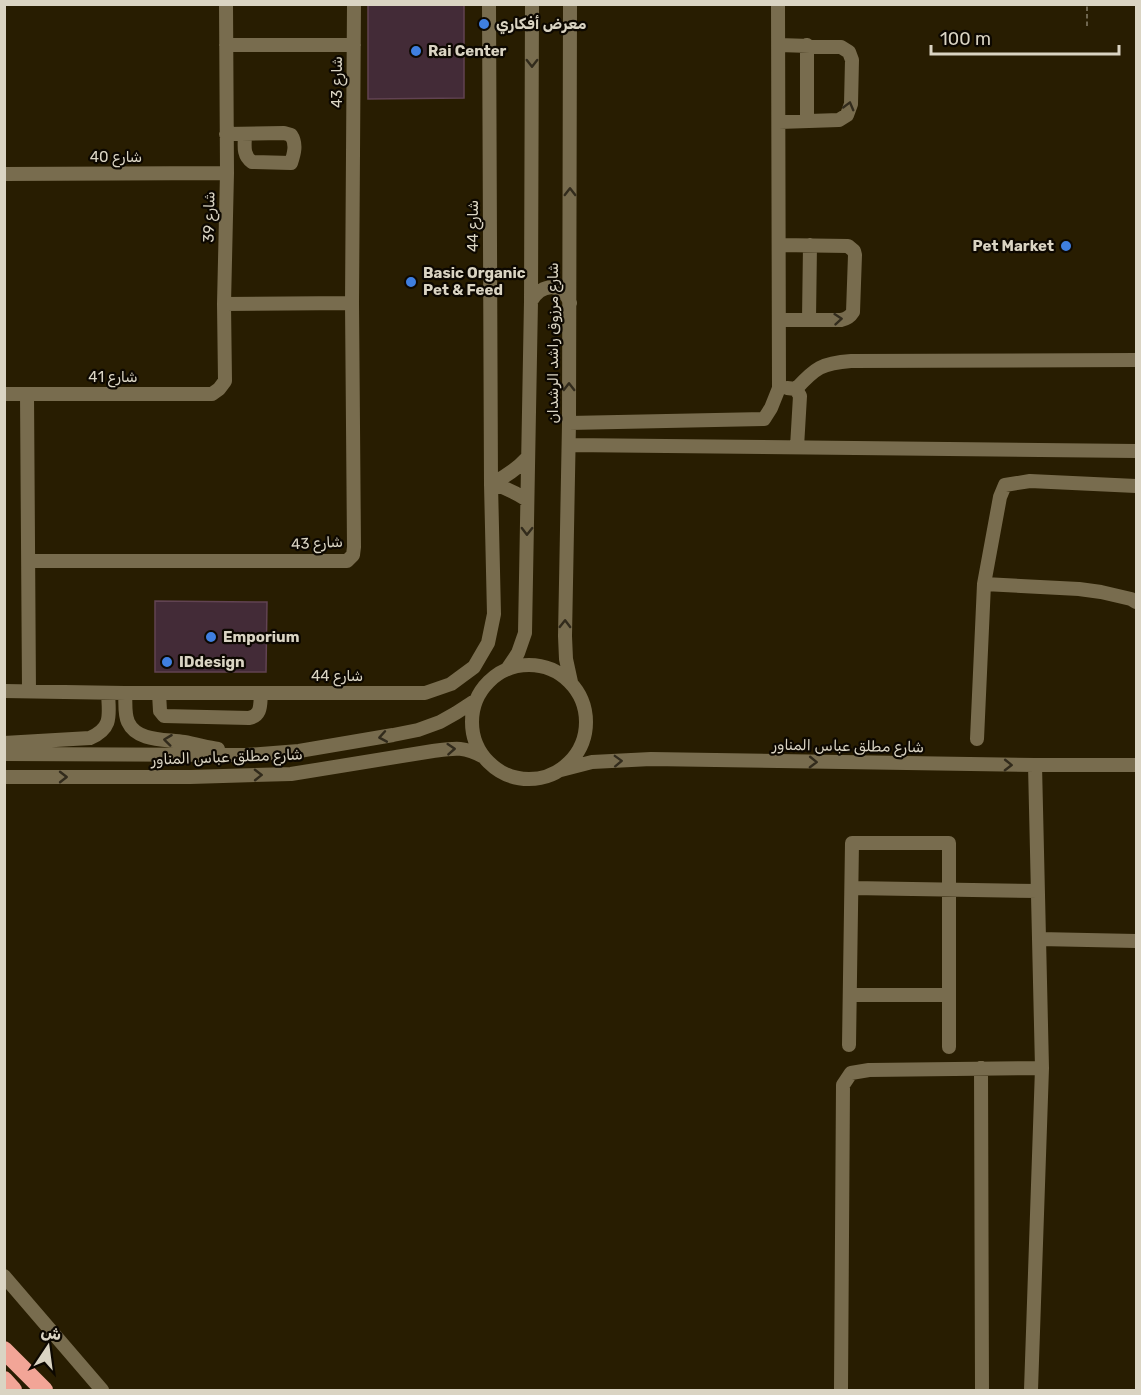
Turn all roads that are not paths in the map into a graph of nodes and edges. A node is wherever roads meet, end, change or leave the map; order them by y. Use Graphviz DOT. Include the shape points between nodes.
graph roads {
  1 [pos="226,4"];
  2 [pos="354,4"];
  3 [pos="489,4"];
  4 [pos="532,4"];
  5 [pos="570,4"];
  6 [pos="778,4"];
  7 [pos="226,45"];
  8 [pos="354,45"];
  9 [pos="778,45"];
  10 [pos="807,45"];
  11 [pos="807,121"];
  12 [pos="779,122"];
  13 [pos="226,134"];
  14 [pos="245,134"];
  15 [pos="227,173"];
  16 [pos="4,174"];
  17 [pos="779,245"];
  18 [pos="810,245"];
  19 [pos="531,301"];
  20 [pos="352,303"];
  21 [pos="570,303"];
  22 [pos="224,304"];
  23 [pos="779,320"];
  24 [pos="809,320"];
  25 [pos="1137,360"];
  26 [pos="779,388"];
  27 [pos="219,389"];
  28 [pos="796,389"];
  29 [pos="4,394"];
  30 [pos="27,394"];
  31 [pos="569,423"];
  32 [pos="569,445"];
  33 [pos="797,447"];
  34 [pos="1137,451"];
  35 [pos="528,458"];
  36 [pos="491,484"];
  37 [pos="1137,486"];
  38 [pos="527,500"];
  39 [pos="29,561"];
  40 [pos="984,584"];
  41 [pos="1137,602"];
  42 [pos="508,668"];
  43 [pos="571,682"];
  44 [pos="4,691"];
  45 [pos="29,691"];
  46 [pos="108,693"];
  47 [pos="126,693"];
  48 [pos="159,693"];
  49 [pos="261,693"];
  50 [pos="476,700"];
  51 [pos="977,739"];
  52 [pos="4,743"];
  53 [pos="4,754"];
  54 [pos="246,755"];
  55 [pos="484,757"];
  56 [pos="1035,765"];
  57 [pos="1137,765"];
  58 [pos="561,770"];
  59 [pos="4,777"];
  60 [pos="852,888"];
  61 [pos="949,890"];
  62 [pos="1038,891"];
  63 [pos="1039,939"];
  64 [pos="1137,941"];
  65 [pos="850,995"];
  66 [pos="949,995"];
  67 [pos="849,1045"];
  68 [pos="949,1047"];
  69 [pos="981,1068"];
  70 [pos="1042,1068"];
  71 [pos="4,1276"];
  72 [pos="4,1350"];
  73 [pos="4,1380"];
  74 [pos="14,1390"];
  75 [pos="44,1390"];
  76 [pos="102,1390"];
  77 [pos="841,1390"];
  78 [pos="982,1390"];
  79 [pos="1031,1390"];
  1 -- 7 [label="street, شارع 39"];
  2 -- 8 [label="street, شارع 43"];
  3 -- 36 [label="street, شارع 44"];
  4 -- 19 [label="street, شارع مرزوق راشد الرشدان, one-way"];
  21 -- 5 [label="street, شارع مرزوق راشد الرشدان, one-way"];
  6 -- 9 [label="street"];
  7 -- 8 [label="street"];
  7 -- 13 [label="street, شارع 39"];
  8 -- 20 [label="street, شارع 43"];
  9 -- 10 [label="street"];
  9 -- 12 [label="street"];
  10 -- 11 [label="street"];
  11 -- 10 [label="street, one-way" via="839,120 847,115 852,82 851,55 845,49"];
  11 -- 12 [label="street"];
  12 -- 17 [label="street"];
  13 -- 14 [label="street"];
  13 -- 15 [label="street, شارع 39"];
  15 -- 16 [label="street, شارع 40"];
  15 -- 22 [label="street, شارع 39"];
  17 -- 18 [label="street"];
  17 -- 23 [label="street"];
  18 -- 24 [label="street"];
  24 -- 18 [label="street, one-way" via="841,320 853,312 855,255 848,246"];
  19 -- 21 [label="street" via="543,288 552,287 567,295"];
  19 -- 35 [label="street, شارع مرزوق راشد الرشدان"];
  20 -- 22 [label="street"];
  20 -- 39 [label="street, شارع 43" via="354,547 347,561"];
  31 -- 21 [label="street, شارع مرزوق راشد الرشدان, one-way"];
  22 -- 27 [label="street, شارع 39" via="225,381"];
  23 -- 24 [label="street"];
  23 -- 26 [label="street"];
  25 -- 28 [label="street" via="832,362 807,376"];
  26 -- 28 [label="street"];
  26 -- 31 [label="street" via="764,419"];
  27 -- 30 [label="street, شارع 41" via="212,394"];
  28 -- 33 [label="street" via="800,396"];
  29 -- 30 [label="street, شارع 41"];
  30 -- 39 [label="street"];
  31 -- 32 [label="street, شارع مرزوق راشد الرشدان"];
  32 -- 33 [label="street"];
  43 -- 32 [label="street, شارع مرزوق راشد الرشدان, one-way" via="565,636"];
  33 -- 34 [label="street"];
  35 -- 36 [label="street"];
  35 -- 38 [label="street, شارع مرزوق راشد الرشدان"];
  36 -- 38 [label="street"];
  36 -- 49 [label="street, شارع 44" via="494,614 488,643 474,667 451,684 425,693"];
  37 -- 40 [label="street" via="1030,481 1005,485"];
  38 -- 42 [label="street, شارع مرزوق راشد الرشدان, one-way" via="525,633"];
  39 -- 45 [label="street"];
  40 -- 41 [label="street" via="1079,589"];
  40 -- 51 [label="street"];
  42 -- 43 [label="street" via="542,665"];
  42 -- 50 [label="street" via="495,675"];
  43 -- 58 [label="street" via="581,696 587,728 578,752"];
  44 -- 45 [label="street, شارع 44"];
  45 -- 46 [label="street, شارع 44"];
  46 -- 47 [label="street, شارع 44"];
  46 -- 52 [label="street" via="108,723 102,733 90,738"];
  47 -- 48 [label="street, شارع 44"];
  54 -- 47 [label="street, one-way" via="147,738 135,732 128,723"];
  48 -- 49 [label="street, شارع 44"];
  48 -- 49 [label="street" via="164,716 249,718 259,712"];
  50 -- 54 [label="street, شارع مطلق عباس المناور, one-way" via="456,714 418,730 299,751"];
  50 -- 55 [label="street" via="472,730"];
  53 -- 54 [label="street, شارع مطلق عباس المناور"];
  55 -- 58 [label="street" via="500,771 520,778 534,779"];
  59 -- 55 [label="street, شارع مطلق عباس المناور, one-way" via="291,774 454,748"];
  56 -- 57 [label="street, شارع مطلق عباس المناور"];
  58 -- 56 [label="street, شارع مطلق عباس المناور, one-way" via="592,762 651,759"];
  56 -- 62 [label="street"];
  60 -- 61 [label="street"];
  60 -- 61 [label="street" via="852,843 949,843"];
  60 -- 65 [label="street"];
  61 -- 62 [label="street"];
  61 -- 66 [label="street"];
  62 -- 63 [label="street"];
  63 -- 64 [label="street"];
  63 -- 70 [label="street"];
  65 -- 66 [label="street"];
  65 -- 67 [label="street"];
  66 -- 68 [label="street"];
  69 -- 70 [label="street"];
  69 -- 77 [label="street" via="869,1070 851,1073 843,1085"];
  69 -- 78 [label="street"];
  70 -- 79 [label="street"];
  71 -- 76 [label="street"];
  72 -- 75 [label="highway"];
  73 -- 74 [label="highway"];
}
